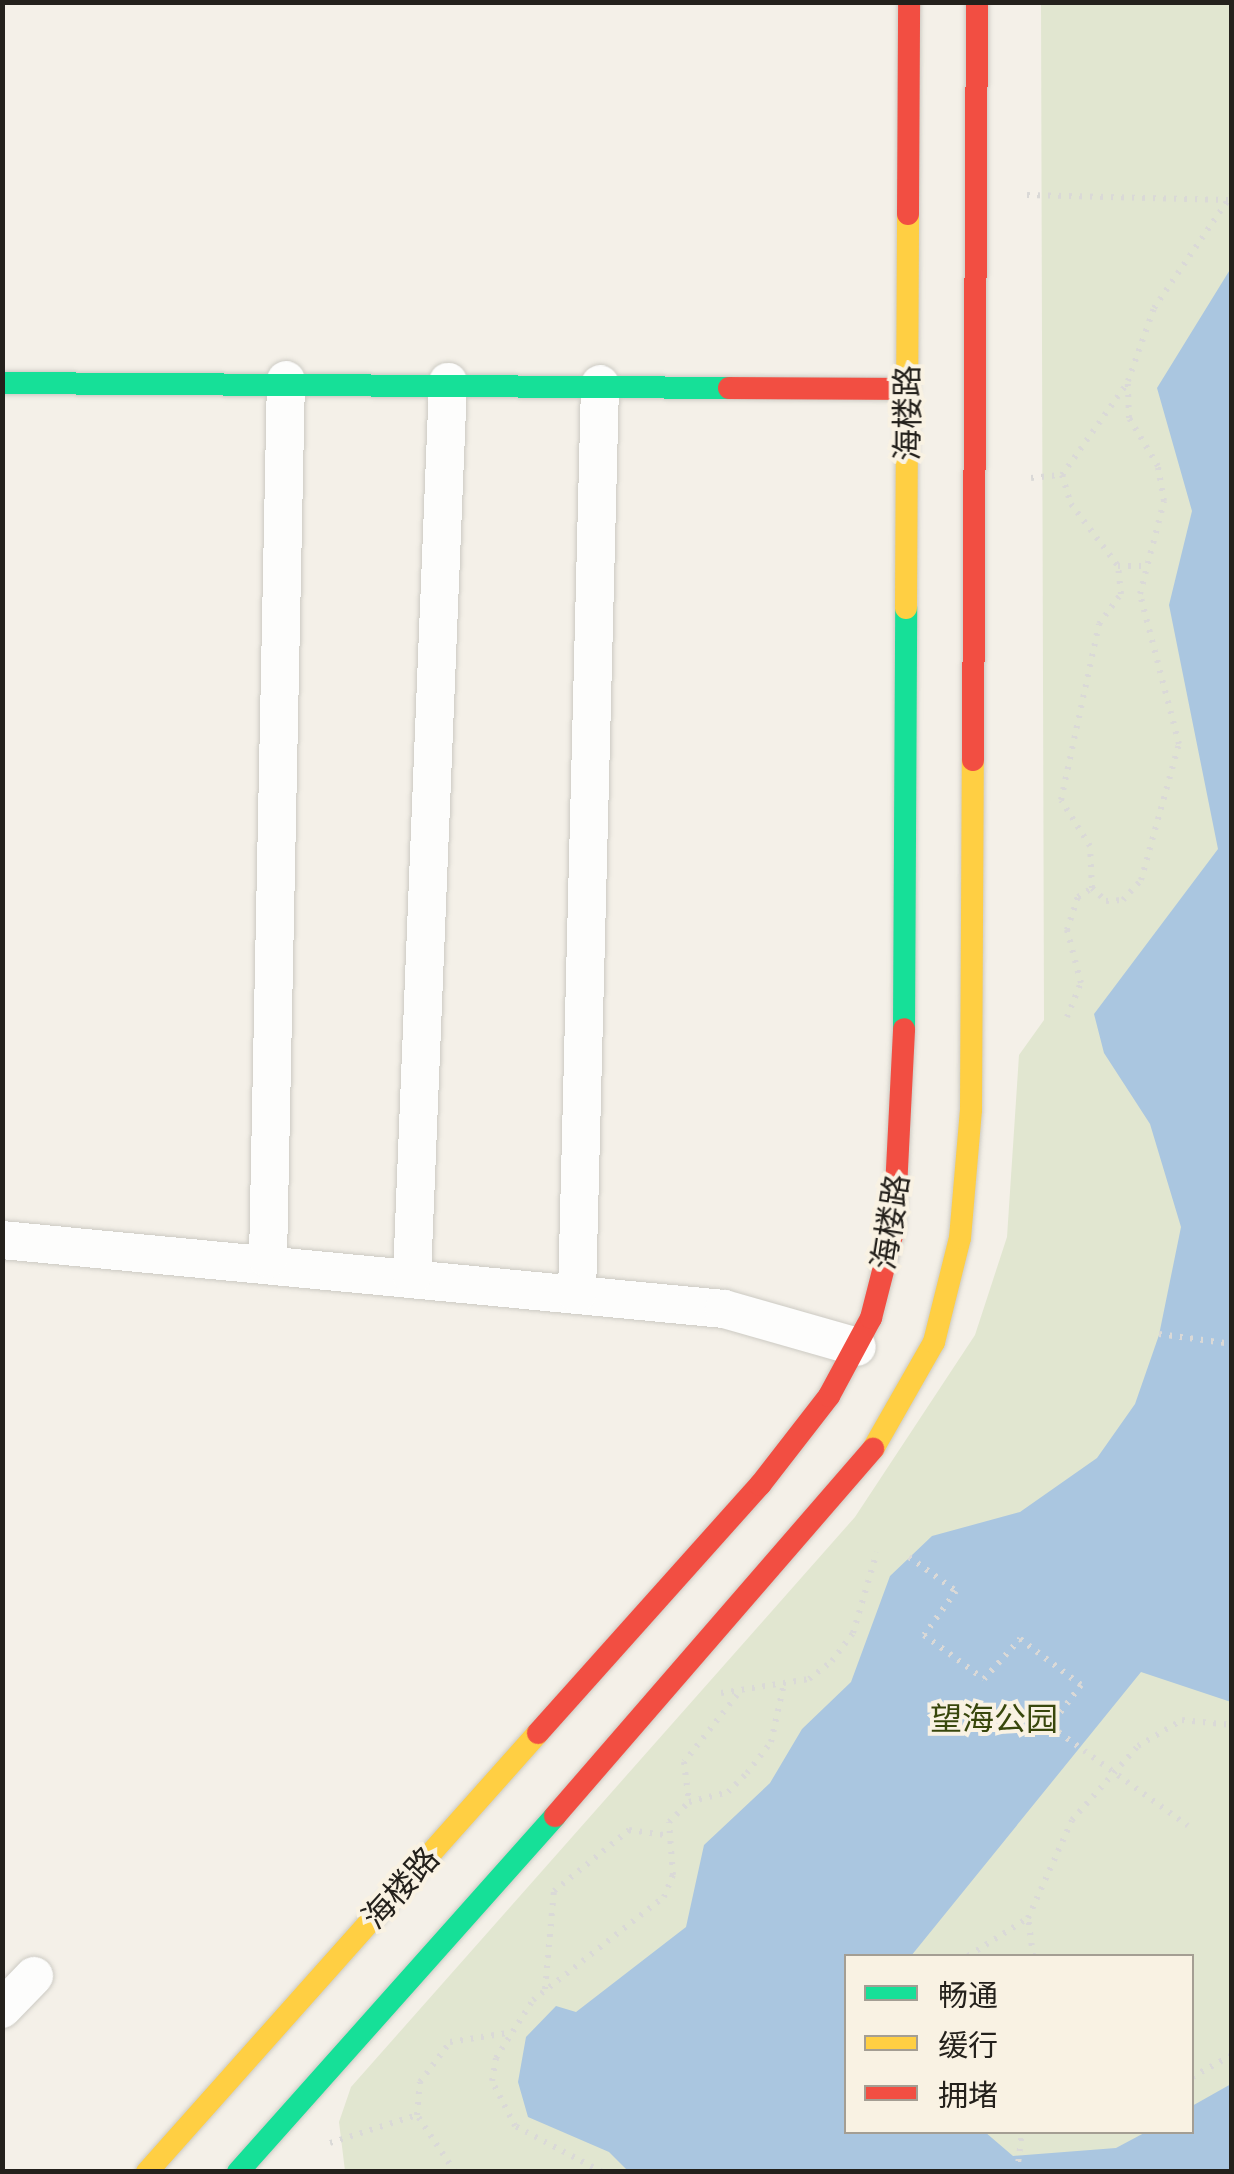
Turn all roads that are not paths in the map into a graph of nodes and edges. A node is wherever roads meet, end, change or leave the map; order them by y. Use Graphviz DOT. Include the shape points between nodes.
graph roads {
  1 [pos="910,2"];
  2 [pos="977,2"];
  3 [pos="286,380"];
  4 [pos="448,382"];
  5 [pos="2,384"];
  6 [pos="600,384"];
  7 [pos="908,389"];
  8 [pos="2,1240"];
  9 [pos="268,1259"];
  10 [pos="412,1276"];
  11 [pos="577,1294"];
  12 [pos="857,1347"];
  13 [pos="34,1976"];
  14 [pos="2,2009"];
  15 [pos="147,2172"];
  16 [pos="238,2172"];
  1 -- 7 [label="main road, 海楼路"];
  2 -- 16 [label="main road, 海楼路" via="971,1110 960,1238 934,1342 885,1434 812,1528"];
  3 -- 4 [label="main road"];
  3 -- 5 [label="main road"];
  3 -- 9 [label="street"];
  4 -- 6 [label="main road"];
  4 -- 10 [label="street"];
  6 -- 7 [label="main road"];
  6 -- 11 [label="street"];
  7 -- 12 [label="main road, 海楼路" via="900,1171 884,1276"];
  8 -- 9 [label="street"];
  9 -- 10 [label="street"];
  10 -- 11 [label="street"];
  11 -- 12 [label="street" via="724,1310"];
  12 -- 15 [label="main road, 海楼路" via="748,1499"];
  13 -- 14 [label="street"];
}
